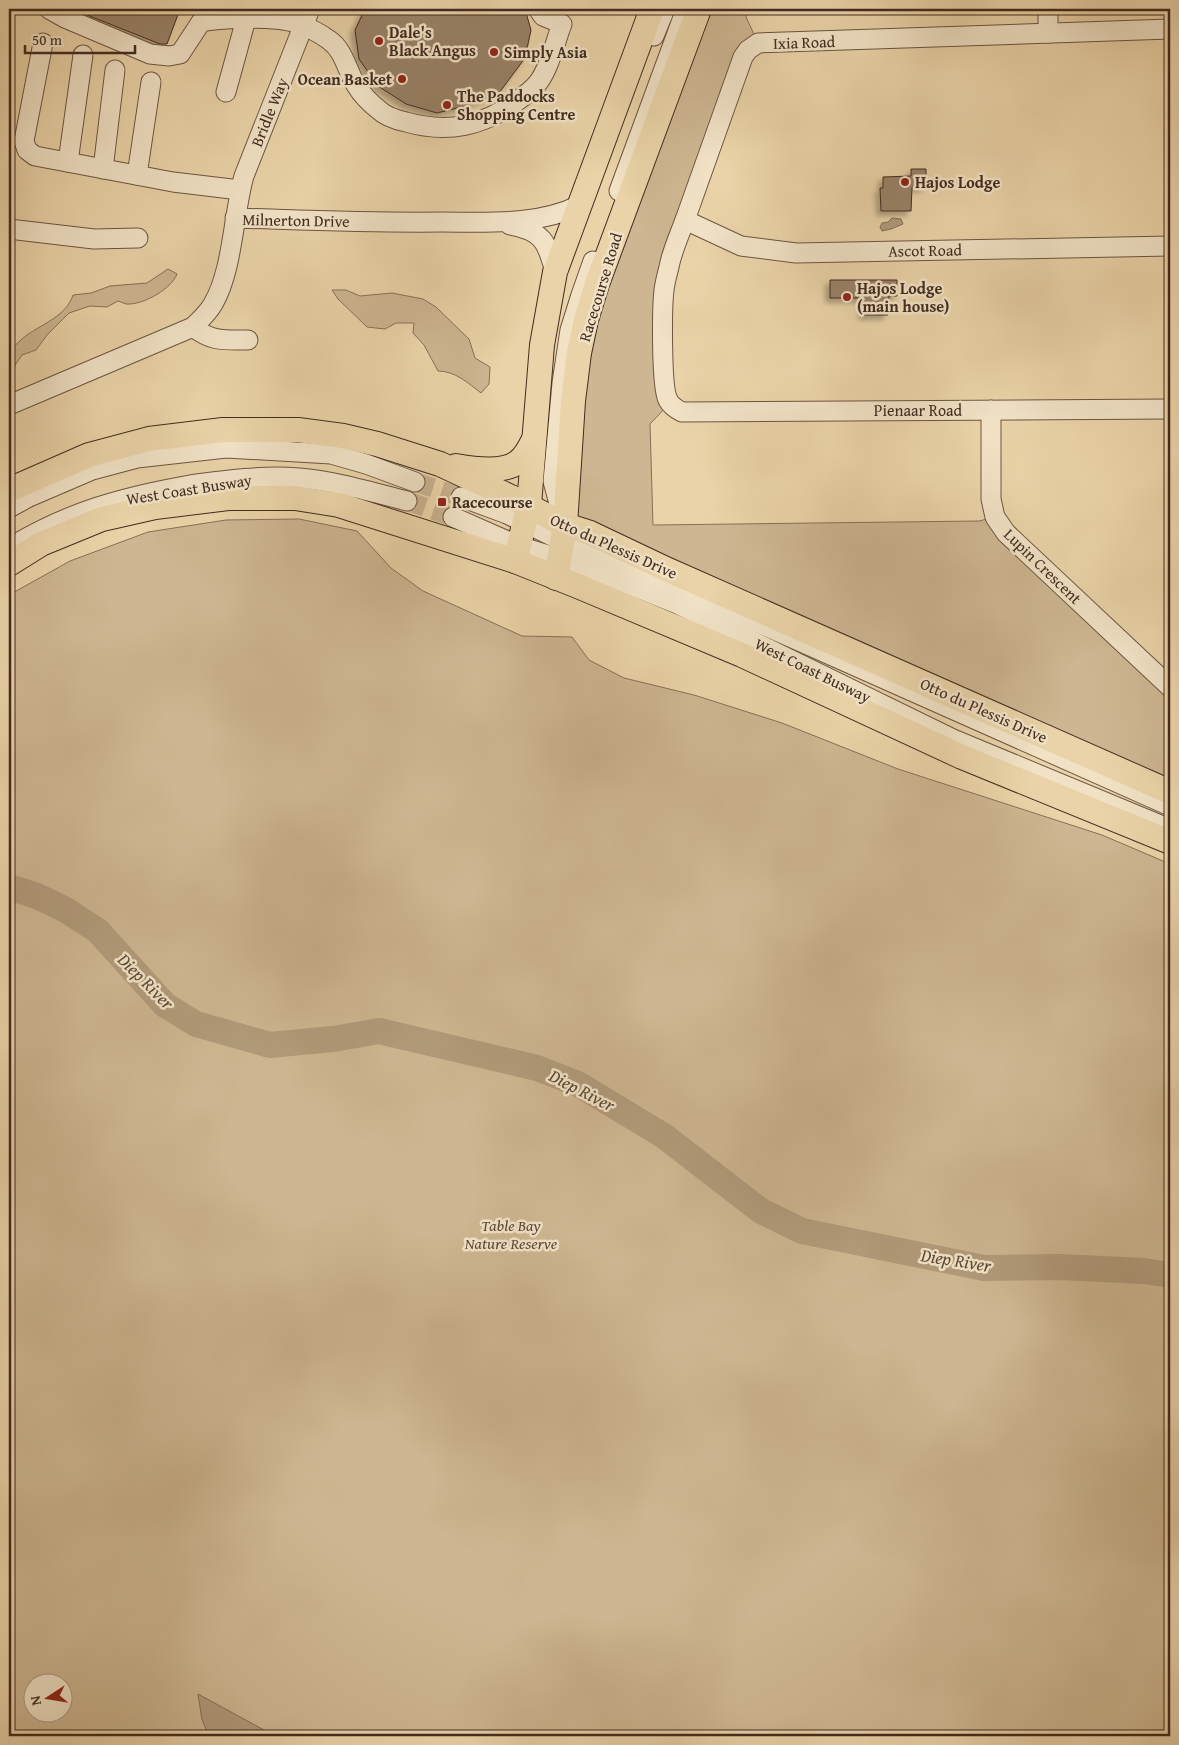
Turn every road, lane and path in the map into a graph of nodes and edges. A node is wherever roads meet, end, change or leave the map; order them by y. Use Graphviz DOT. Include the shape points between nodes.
graph roads {
  1 [pos="49,9"];
  2 [pos="538,9"];
  3 [pos="686,9"];
  4 [pos="699,9"];
  5 [pos="1048,9"];
  6 [pos="654,10"];
  7 [pos="307,17"];
  8 [pos="246,19"];
  9 [pos="1170,29"];
  10 [pos="1048,33"];
  11 [pos="43,43"];
  12 [pos="83,55"];
  13 [pos="115,70"];
  14 [pos="151,82"];
  15 [pos="226,92"];
  16 [pos="68,162"];
  17 [pos="103,168"];
  18 [pos="137,175"];
  19 [pos="240,190"];
  20 [pos="580,204"];
  21 [pos="235,218"];
  22 [pos="685,220"];
  23 [pos="497,222"];
  24 [pos="9,229"];
  25 [pos="138,238"];
  26 [pos="1170,246"];
  27 [pos="555,272"];
  28 [pos="193,327"];
  29 [pos="248,340"];
  30 [pos="670,402"];
  31 [pos="9,405"];
  32 [pos="1170,409"];
  33 [pos="991,410"];
  34 [pos="534,439"];
  35 [pos="440,464"];
  36 [pos="415,482"];
  37 [pos="9,490"];
  38 [pos="461,497"];
  39 [pos="406,501"];
  40 [pos="9,508"];
  41 [pos="526,513"];
  42 [pos="453,517"];
  43 [pos="9,548"];
  44 [pos="560,550"];
  45 [pos="517,553"];
  46 [pos="9,564"];
  47 [pos="1170,687"];
  48 [pos="1170,792"];
  49 [pos="1170,806"];
  50 [pos="1170,829"];
  51 [pos="1170,842"];
  1 -- 8 [label="street" via="150,54 169,56 180,54 202,22"];
  2 -- 7 [label="street" via="543,16 562,24 537,84 490,118 440,128 397,120 380,112 356,85 339,50"];
  3 -- 44 [label="street" via="570,330 553,481"];
  4 -- 44 [label="main road, Racecourse Road" via="586,320 573,401"];
  5 -- 10 [label="street"];
  6 -- 20 [label="main road"];
  6 -- 41 [label="street" via="558,303 541,457"];
  7 -- 8 [label="street" via="293,22"];
  7 -- 19 [label="street, Bridle Way"];
  8 -- 15 [label="street"];
  9 -- 10 [label="street, Ixia Road"];
  10 -- 22 [label="street, Ixia Road" via="758,43 752,46 743,57"];
  11 -- 16 [label="street" via="24,142 27,150 35,156"];
  12 -- 16 [label="street"];
  13 -- 17 [label="street"];
  14 -- 18 [label="street"];
  16 -- 17 [label="street"];
  17 -- 18 [label="street"];
  18 -- 19 [label="street"];
  19 -- 21 [label="street, Bridle Way"];
  20 -- 23 [label="street, Milnerton Drive" via="544,218"];
  20 -- 27 [label="main road"];
  21 -- 23 [label="street, Milnerton Drive"];
  21 -- 28 [label="street, Milnerton Drive" via="221,288 213,305"];
  22 -- 26 [label="street, Ascot Road" via="741,246 796,253"];
  22 -- 30 [label="street, Ixia Road" via="664,291 664,386"];
  23 -- 27 [label="street, Milnerton Drive" via="535,232 550,253"];
  24 -- 25 [label="street" via="94,239"];
  27 -- 34 [label="main road" via="542,345"];
  28 -- 29 [label="street" via="212,338"];
  28 -- 31 [label="street, Milnerton Drive"];
  30 -- 33 [label="street, Pienaar Road" via="682,412"];
  32 -- 33 [label="street, Pienaar Road"];
  33 -- 47 [label="street, Lupin Crescent" via="991,499 995,517 1006,533"];
  34 -- 35 [label="main road" via="520,461 507,467 470,469"];
  34 -- 41 [label="main road"];
  35 -- 37 [label="main road, Otto du Plessis Drive" via="343,436 298,430 223,430 149,439 89,456"];
  35 -- 41 [label="main road, Otto du Plessis Drive"];
  36 -- 40 [label="street, West Coast Busway" via="330,454 226,448 137,458 92,470"];
  38 -- 41 [label="street" via="507,514"];
  39 -- 43 [label="street, West Coast Busway" via="324,481 226,479 150,492 99,505 35,532"];
  41 -- 44 [label="main road, Otto du Plessis Drive"];
  41 -- 45 [label="main road"];
  42 -- 45 [label="street"];
  44 -- 45 [label="main road, Otto du Plessis Drive"];
  44 -- 48 [label="main road, Otto du Plessis Drive" via="590,533"];
  44 -- 49 [label="street, West Coast Busway" via="583,548"];
  44 -- 50 [label="street, West Coast Busway" via="953,739"];
  44 -- 51 [label="main road, Otto du Plessis Drive" via="742,655 962,757"];
  45 -- 46 [label="main road, Otto du Plessis Drive" via="339,505 295,498 228,498 155,507 102,519 41,544"];
}
